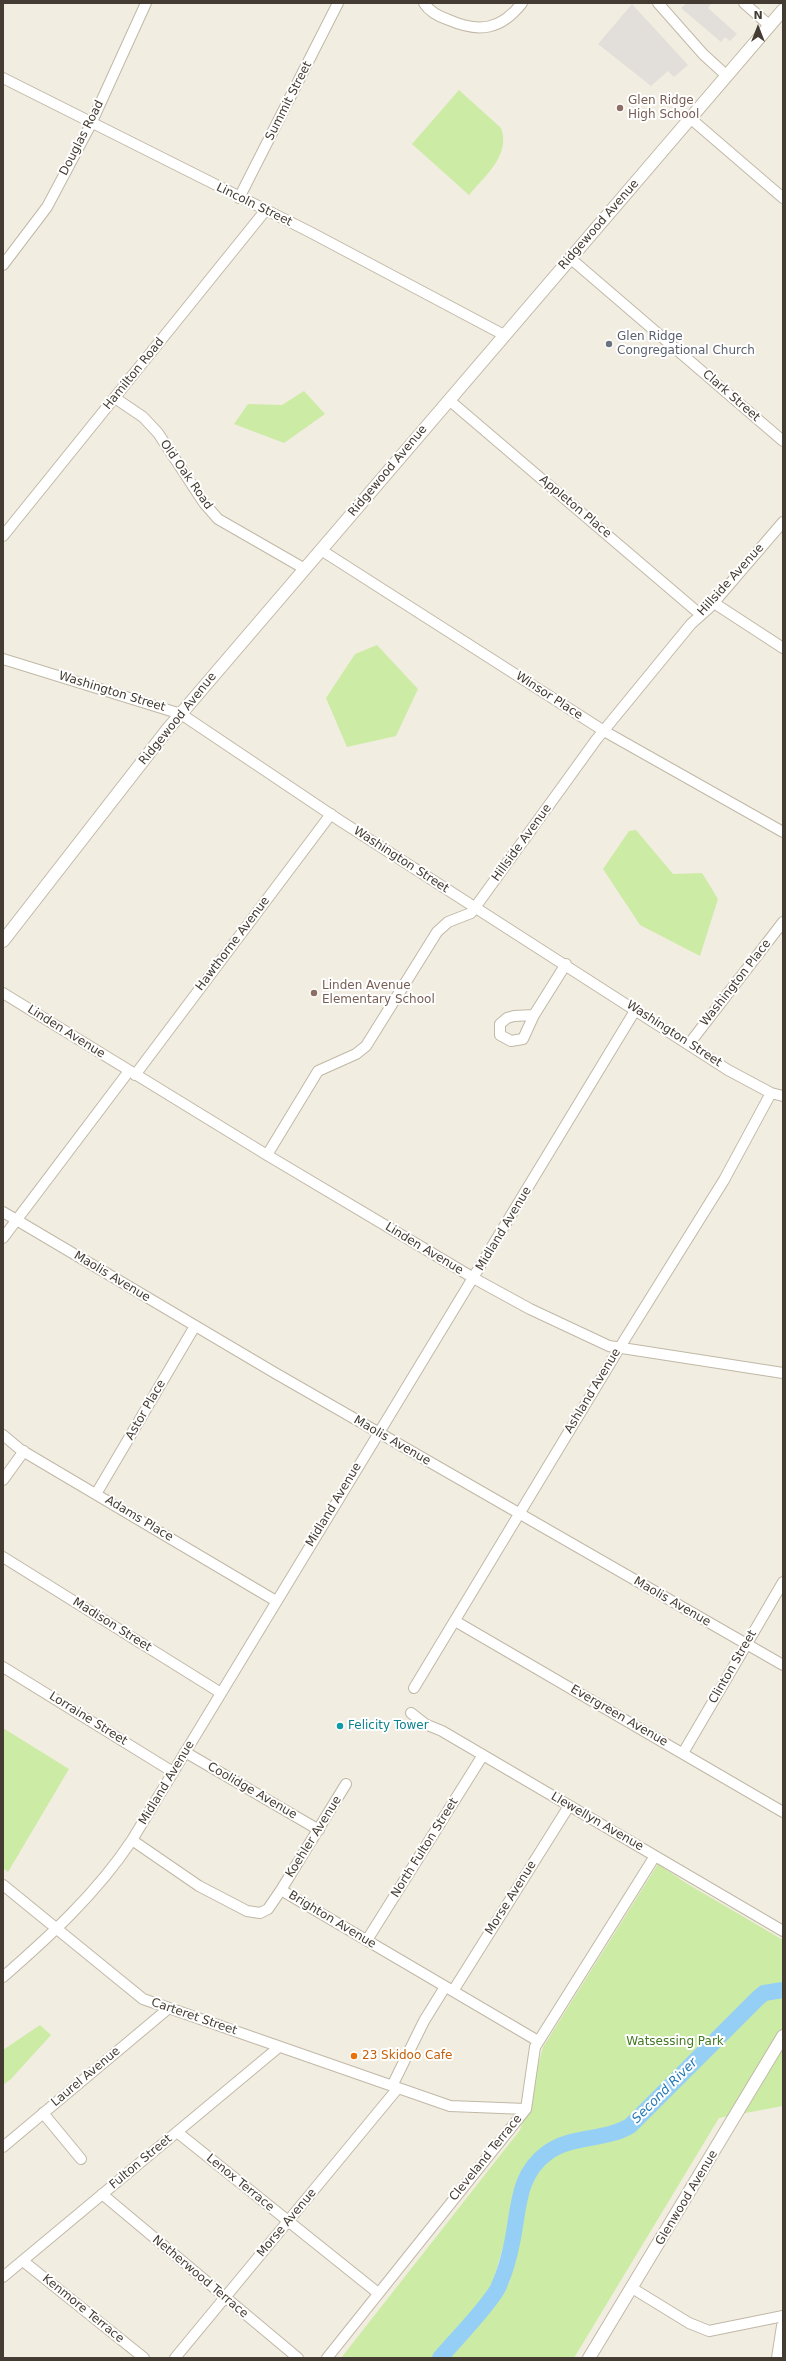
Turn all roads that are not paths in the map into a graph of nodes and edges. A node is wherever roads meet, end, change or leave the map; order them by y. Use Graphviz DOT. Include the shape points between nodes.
graph roads {
  1 [pos="146,3"];
  2 [pos="338,3"];
  3 [pos="424,3"];
  4 [pos="522,3"];
  5 [pos="658,3"];
  6 [pos="744,3"];
  7 [pos="783,10"];
  8 [pos="770,26"];
  9 [pos="727,76"];
  10 [pos="3,78"];
  11 [pos="690,118"];
  12 [pos="91,123"];
  13 [pos="239,198"];
  14 [pos="783,198"];
  15 [pos="265,211"];
  16 [pos="570,258"];
  17 [pos="3,265"];
  18 [pos="504,335"];
  19 [pos="115,398"];
  20 [pos="449,400"];
  21 [pos="783,441"];
  22 [pos="783,522"];
  23 [pos="3,536"];
  24 [pos="320,550"];
  25 [pos="305,569"];
  26 [pos="714,603"];
  27 [pos="701,615"];
  28 [pos="783,648"];
  29 [pos="3,659"];
  30 [pos="181,714"];
  31 [pos="604,731"];
  32 [pos="330,814"];
  33 [pos="783,832"];
  34 [pos="476,907"];
  35 [pos="783,922"];
  36 [pos="3,941"];
  37 [pos="566,964"];
  38 [pos="3,993"];
  39 [pos="636,1009"];
  40 [pos="534,1015"];
  41 [pos="689,1044"];
  42 [pos="132,1073"];
  43 [pos="772,1093"];
  44 [pos="783,1096"];
  45 [pos="267,1155"];
  46 [pos="3,1212"];
  47 [pos="17,1220"];
  48 [pos="3,1238"];
  49 [pos="474,1279"];
  50 [pos="195,1326"];
  51 [pos="620,1347"];
  52 [pos="783,1374"];
  53 [pos="378,1432"];
  54 [pos="3,1435"];
  55 [pos="24,1451"];
  56 [pos="3,1480"];
  57 [pos="96,1494"];
  58 [pos="519,1514"];
  59 [pos="3,1557"];
  60 [pos="783,1582"];
  61 [pos="276,1601"];
  62 [pos="454,1621"];
  63 [pos="745,1644"];
  64 [pos="783,1665"];
  65 [pos="3,1667"];
  66 [pos="414,1688"];
  67 [pos="221,1693"];
  68 [pos="411,1713"];
  69 [pos="185,1752"];
  70 [pos="683,1753"];
  71 [pos="483,1756"];
  72 [pos="173,1772"];
  73 [pos="346,1784"];
  74 [pos="569,1806"];
  75 [pos="783,1812"];
  76 [pos="319,1830"];
  77 [pos="132,1840"];
  78 [pos="655,1856"];
  79 [pos="3,1885"];
  80 [pos="281,1890"];
  81 [pos="58,1929"];
  82 [pos="783,1931"];
  83 [pos="366,1940"];
  84 [pos="3,1977"];
  85 [pos="449,1989"];
  86 [pos="169,2008"];
  87 [pos="783,2036"];
  88 [pos="538,2041"];
  89 [pos="279,2047"];
  90 [pos="395,2087"];
  91 [pos="526,2109"];
  92 [pos="43,2113"];
  93 [pos="177,2132"];
  94 [pos="3,2147"];
  95 [pos="81,2158"];
  96 [pos="102,2194"];
  97 [pos="288,2221"];
  98 [pos="23,2261"];
  99 [pos="3,2277"];
  100 [pos="632,2288"];
  101 [pos="378,2293"];
  102 [pos="224,2298"];
  103 [pos="783,2316"];
  104 [pos="783,2326"];
  105 [pos="144,2358"];
  106 [pos="175,2358"];
  107 [pos="298,2358"];
  108 [pos="327,2358"];
  109 [pos="589,2358"];
  110 [pos="778,2358"];
  1 -- 12 [label="street, Douglas Road"];
  2 -- 13 [label="street, Summit Street"];
  3 -- 4 [label="street" via="438,16 461,25 486,28 514,13"];
  5 -- 9 [label="street"];
  6 -- 8 [label="street"];
  7 -- 8 [label="street, Ridgewood Avenue"];
  8 -- 9 [label="street, Ridgewood Avenue"];
  9 -- 11 [label="street, Ridgewood Avenue"];
  10 -- 12 [label="street, Lincoln Street"];
  11 -- 14 [label="street"];
  11 -- 16 [label="street, Ridgewood Avenue"];
  12 -- 13 [label="street, Lincoln Street"];
  12 -- 17 [label="street, Douglas Road" via="47,207"];
  13 -- 15 [label="street, Lincoln Street"];
  15 -- 18 [label="street, Lincoln Street" via="310,232"];
  15 -- 19 [label="street, Hamilton Road"];
  16 -- 18 [label="street, Ridgewood Avenue"];
  16 -- 21 [label="street, Clark Street"];
  18 -- 20 [label="street, Ridgewood Avenue"];
  19 -- 23 [label="street, Hamilton Road"];
  19 -- 25 [label="street, Old Oak Road" via="143,416 218,519"];
  20 -- 24 [label="street, Ridgewood Avenue"];
  20 -- 27 [label="street, Appleton Place"];
  22 -- 26 [label="street, Hillside Avenue"];
  24 -- 25 [label="street, Ridgewood Avenue"];
  24 -- 31 [label="street, Winsor Place"];
  25 -- 30 [label="street, Ridgewood Avenue"];
  26 -- 27 [label="street, Hillside Avenue"];
  26 -- 28 [label="street"];
  27 -- 31 [label="street, Hillside Avenue"];
  29 -- 30 [label="street, Washington Street"];
  30 -- 32 [label="street, Washington Street"];
  30 -- 36 [label="street, Ridgewood Avenue"];
  31 -- 33 [label="street, Winsor Place"];
  31 -- 34 [label="street, Hillside Avenue"];
  32 -- 34 [label="street, Washington Street"];
  32 -- 42 [label="street, Hawthorne Avenue"];
  34 -- 37 [label="street, Washington Street"];
  34 -- 45 [label="street, Hillside Avenue" via="471,913 448,922 437,932 366,1046 356,1054 318,1071"];
  35 -- 41 [label="street, Washington Place"];
  37 -- 39 [label="street, Washington Street"];
  37 -- 40 [label="street"];
  38 -- 42 [label="street, Linden Avenue"];
  39 -- 41 [label="street, Washington Street"];
  39 -- 49 [label="street, Midland Avenue"];
  41 -- 43 [label="street, Washington Street" via="728,1070"];
  42 -- 45 [label="street, Linden Avenue"];
  42 -- 47 [label="street, Hawthorne Avenue"];
  43 -- 44 [label="street, Washington Street"];
  43 -- 51 [label="street, Ashland Avenue" via="724,1180"];
  45 -- 49 [label="street, Linden Avenue"];
  46 -- 47 [label="street, Maolis Avenue"];
  47 -- 48 [label="street, Hawthorne Avenue"];
  47 -- 50 [label="street, Maolis Avenue"];
  49 -- 51 [label="street, Linden Avenue" via="530,1309 602,1342"];
  49 -- 53 [label="street, Midland Avenue"];
  50 -- 53 [label="street, Maolis Avenue"];
  50 -- 57 [label="street, Astor Place"];
  51 -- 52 [label="street, Linden Avenue"];
  51 -- 58 [label="street, Ashland Avenue"];
  53 -- 58 [label="street, Maolis Avenue"];
  53 -- 61 [label="street, Midland Avenue"];
  54 -- 55 [label="street, Adams Place"];
  55 -- 56 [label="street"];
  55 -- 57 [label="street, Adams Place"];
  57 -- 61 [label="street, Adams Place"];
  58 -- 62 [label="street, Ashland Avenue"];
  58 -- 63 [label="street, Maolis Avenue"];
  59 -- 67 [label="street, Madison Street"];
  60 -- 63 [label="street, Clinton Street"];
  61 -- 67 [label="street, Midland Avenue"];
  62 -- 66 [label="street, Ashland Avenue"];
  62 -- 70 [label="street, Evergreen Avenue"];
  63 -- 64 [label="street, Maolis Avenue"];
  63 -- 70 [label="street, Clinton Street"];
  65 -- 72 [label="street, Lorraine Street"];
  67 -- 69 [label="street, Midland Avenue"];
  68 -- 71 [label="street, Llewellyn Avenue" via="425,1724"];
  69 -- 72 [label="street, Midland Avenue"];
  69 -- 76 [label="street, Coolidge Avenue"];
  70 -- 75 [label="street, Evergreen Avenue"];
  71 -- 74 [label="street, Llewellyn Avenue"];
  71 -- 83 [label="street, North Fulton Street"];
  72 -- 77 [label="street, Midland Avenue"];
  73 -- 76 [label="street, Koehler Avenue"];
  74 -- 78 [label="street, Llewellyn Avenue"];
  74 -- 85 [label="street, Morse Avenue"];
  76 -- 80 [label="street, Koehler Avenue"];
  77 -- 80 [label="street, Brighton Avenue" via="199,1886 247,1911 256,1914 265,1911"];
  77 -- 81 [label="street, Midland Avenue" via="119,1861"];
  78 -- 82 [label="street, Llewellyn Avenue"];
  78 -- 88 [label="street, Cleveland Terrace"];
  79 -- 81 [label="street, Carteret Street"];
  80 -- 83 [label="street, Brighton Avenue"];
  81 -- 84 [label="street, Midland Avenue"];
  81 -- 86 [label="street, Carteret Street" via="143,1999"];
  83 -- 85 [label="street, Brighton Avenue"];
  85 -- 88 [label="street, Brighton Avenue"];
  85 -- 90 [label="street, Morse Avenue" via="424,2021"];
  86 -- 89 [label="street, Carteret Street"];
  86 -- 92 [label="street, Laurel Avenue"];
  87 -- 100 [label="street, Glenwood Avenue"];
  88 -- 91 [label="street, Cleveland Terrace" via="532,2056"];
  89 -- 90 [label="street, Carteret Street"];
  89 -- 93 [label="street, Fulton Street"];
  90 -- 91 [label="street, Carteret Street" via="450,2106"];
  90 -- 97 [label="street, Morse Avenue"];
  91 -- 101 [label="street, Cleveland Terrace"];
  92 -- 94 [label="street, Laurel Avenue"];
  92 -- 95 [label="street"];
  93 -- 96 [label="street, Fulton Street"];
  93 -- 97 [label="street, Lenox Terrace"];
  96 -- 98 [label="street, Fulton Street"];
  96 -- 102 [label="street, Netherwood Terrace"];
  97 -- 101 [label="street, Lenox Terrace"];
  97 -- 102 [label="street, Morse Avenue"];
  98 -- 99 [label="street, Fulton Street"];
  98 -- 105 [label="street, Kenmore Terrace"];
  100 -- 103 [label="street" via="689,2323 709,2331"];
  100 -- 109 [label="street, Glenwood Avenue"];
  101 -- 108 [label="street, Cleveland Terrace"];
  102 -- 106 [label="street, Morse Avenue"];
  102 -- 107 [label="street, Netherwood Terrace"];
  104 -- 110 [label="street"];
}
